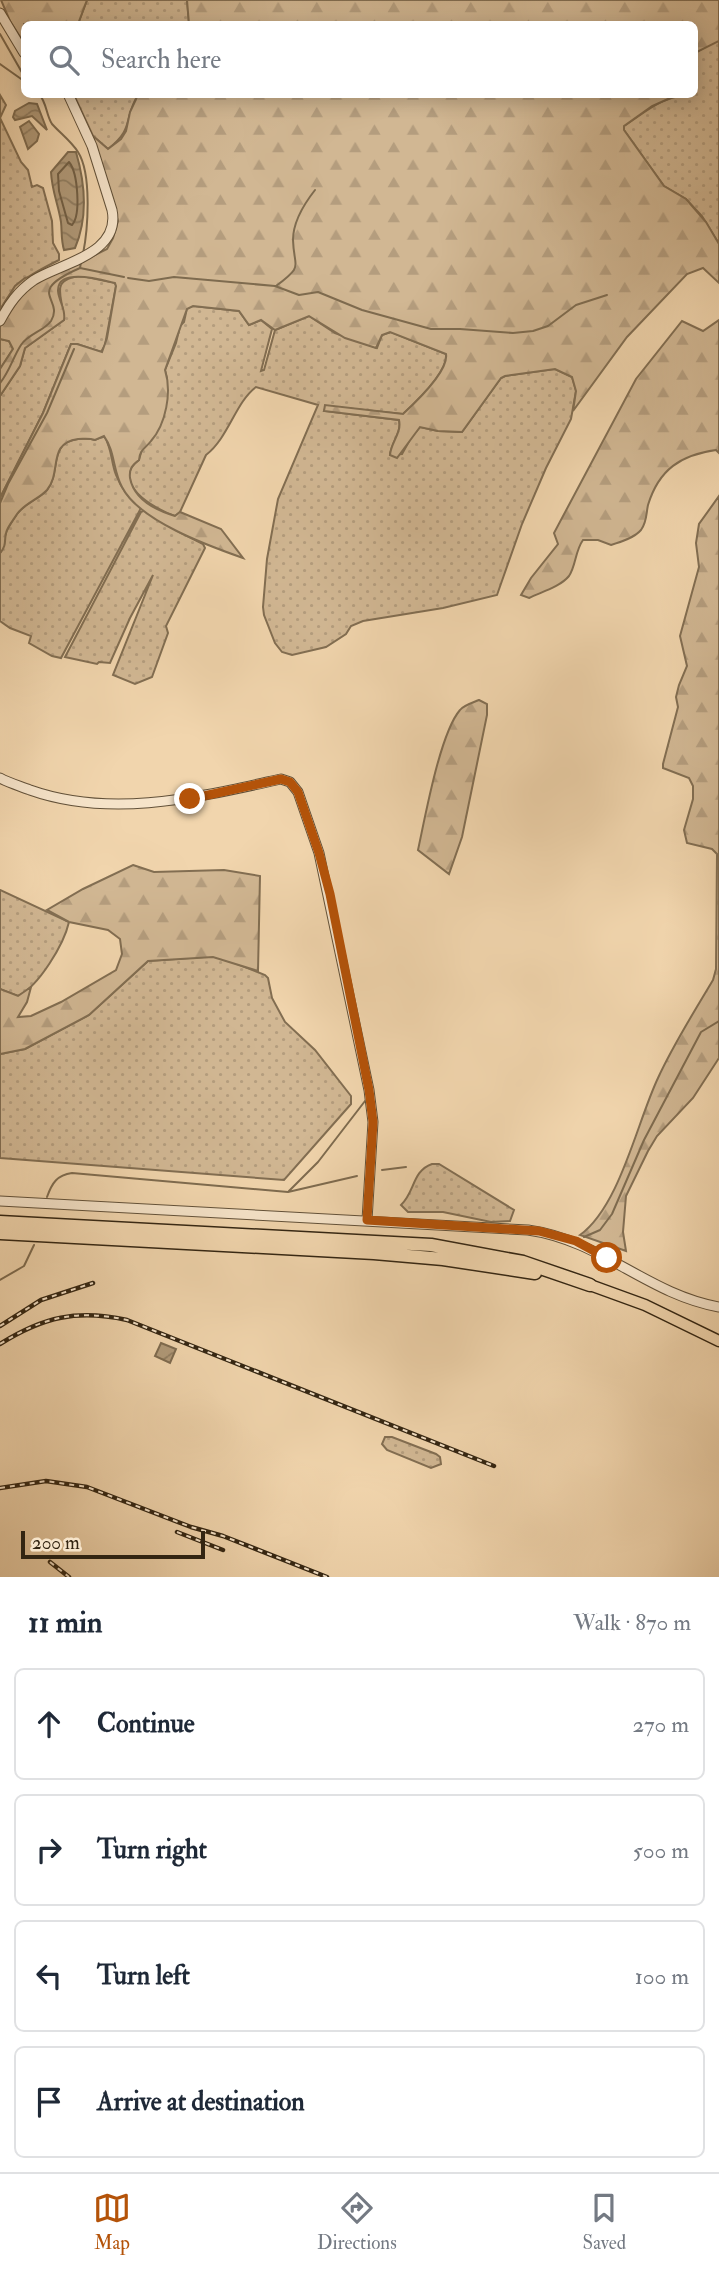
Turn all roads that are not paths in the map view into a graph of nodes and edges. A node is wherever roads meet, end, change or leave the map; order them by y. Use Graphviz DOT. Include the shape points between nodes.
graph roads {
  1 [pos="1,14"];
  2 [pos="21,48"];
  3 [pos="70,98"];
  4 [pos="0,321"];
  5 [pos="0,778"];
  6 [pos="0,1201"];
  7 [pos="367,1220"];
  8 [pos="0,1222"];
  9 [pos="0,1233"];
  10 [pos="590,1285"];
  11 [pos="719,1307"];
  12 [pos="719,1341"];
  1 -- 2 [label="street"];
  3 -- 4 [label="street" via="92,146 114,218 103,242 76,261 36,279 14,298"];
  5 -- 7 [label="street" via="48,796 90,804 167,802 281,779 290,782 298,792 330,894 369,1090 373,1122"];
  6 -- 7 [label="street"];
  7 -- 11 [label="street" via="552,1234 584,1245 664,1291"];
  8 -- 10 [label="highway" via="431,1245 515,1260"];
  9 -- 10 [label="highway" via="374,1253 506,1268"];
  10 -- 12 [label="main road" via="645,1305"];
}
